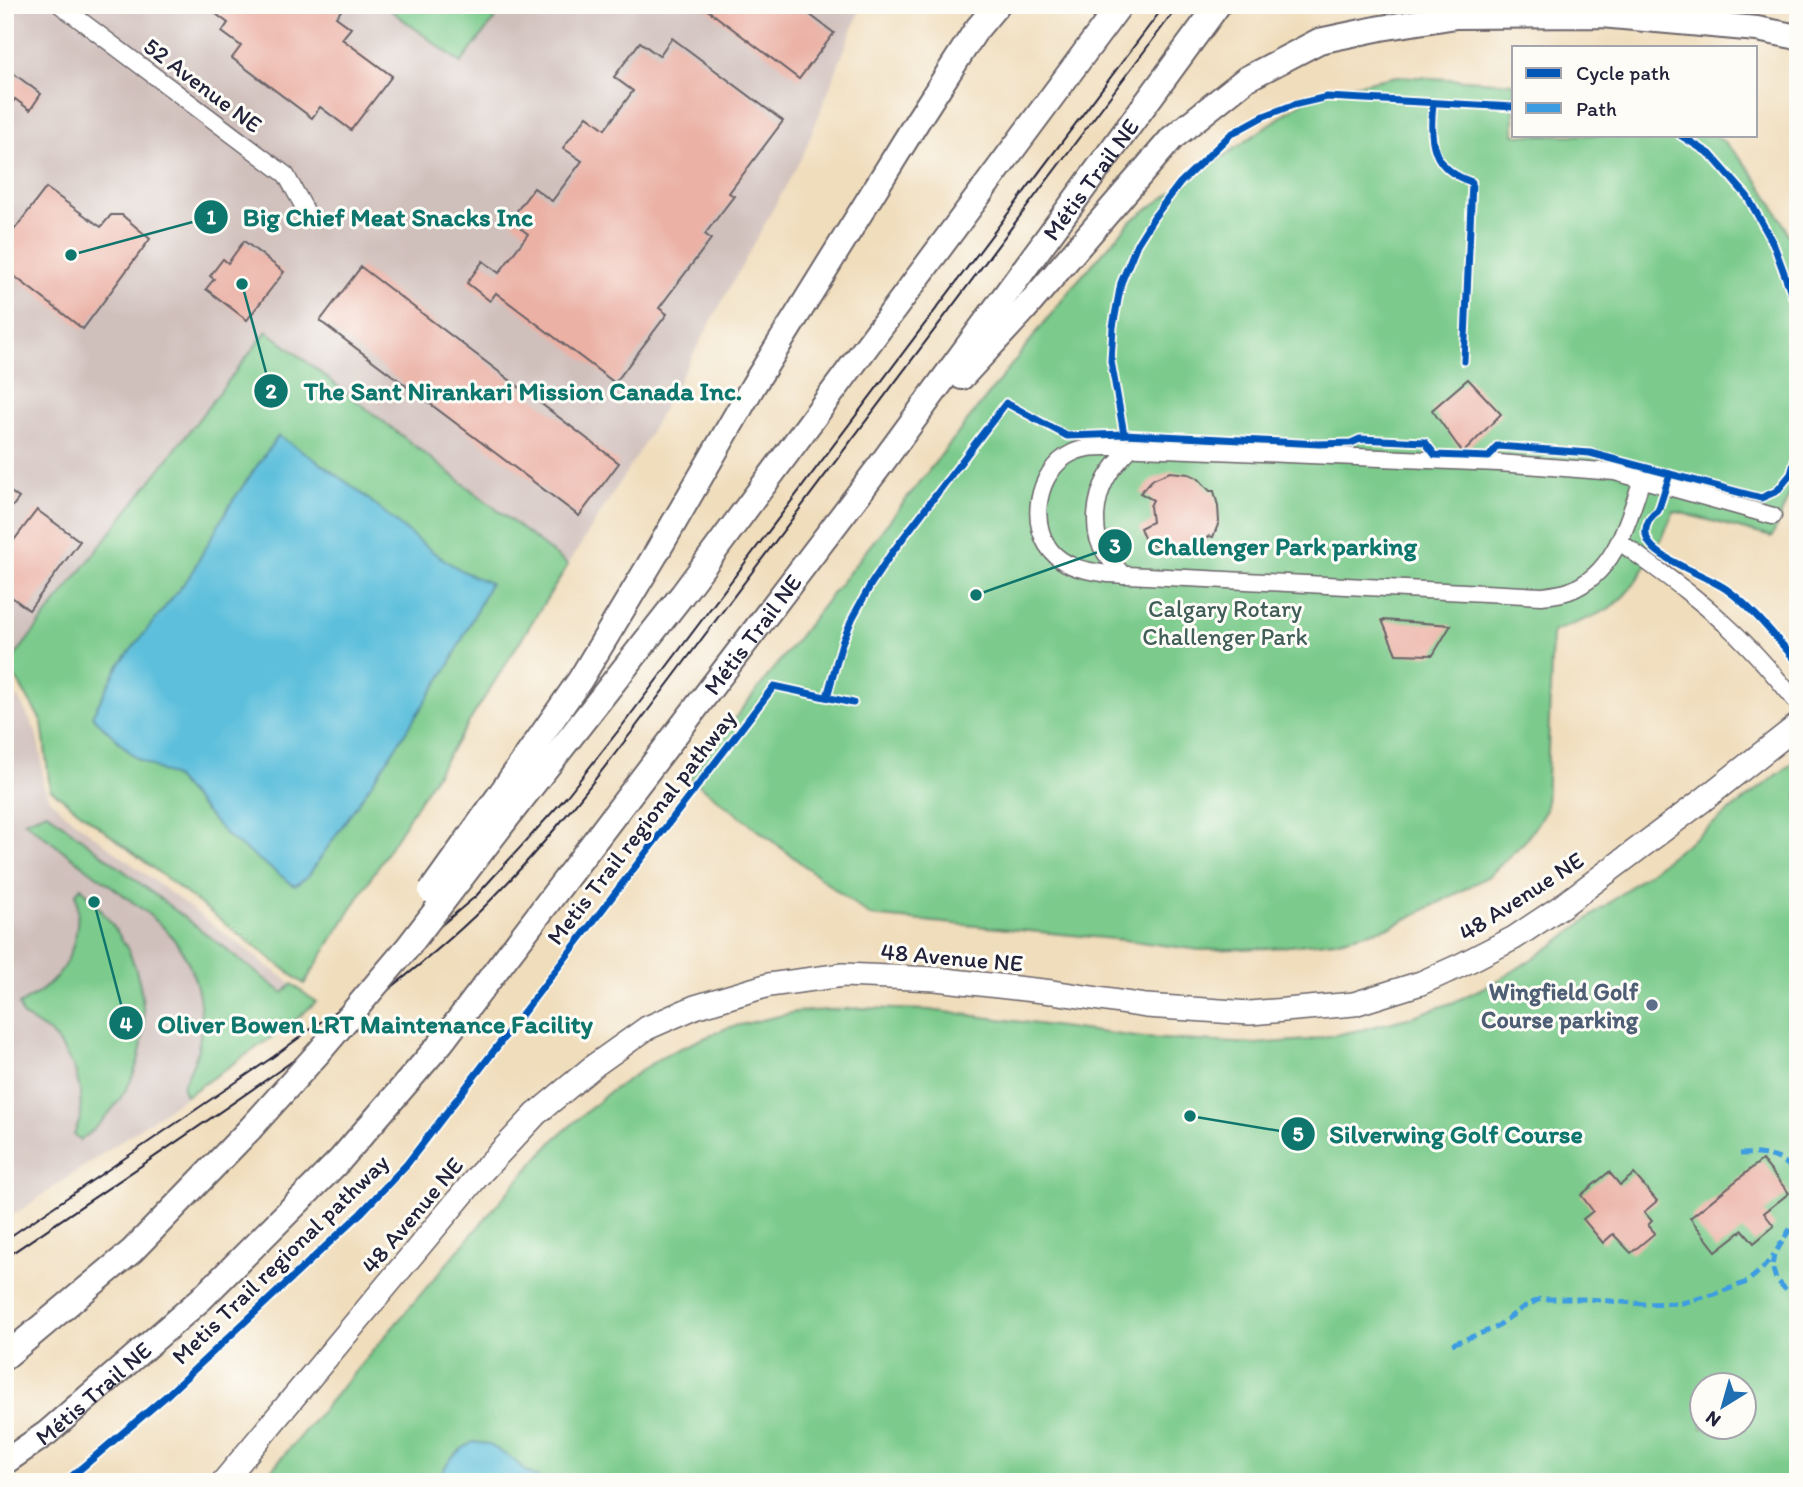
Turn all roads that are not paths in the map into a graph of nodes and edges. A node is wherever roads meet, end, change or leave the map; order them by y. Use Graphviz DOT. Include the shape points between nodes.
graph roads {
  1 [pos="60,5"];
  2 [pos="984,5"];
  3 [pos="997,5"];
  4 [pos="1120,5"];
  5 [pos="1218,5"];
  6 [pos="976,30"];
  7 [pos="1798,37"];
  8 [pos="306,211"];
  9 [pos="1131,448"];
  10 [pos="879,467"];
  11 [pos="1642,480"];
  12 [pos="1773,516"];
  13 [pos="1620,542"];
  14 [pos="1124,575"];
  15 [pos="1798,704"];
  16 [pos="1798,725"];
  17 [pos="509,799"];
  18 [pos="5,1356"];
  19 [pos="5,1462"];
  20 [pos="223,1482"];
  1 -- 8 [label="street, 52 Avenue NE" via="286,175"];
  2 -- 6 [label="main road"];
  3 -- 6 [label="main road"];
  4 -- 17 [label="main road" via="682,595"];
  5 -- 10 [label="main road, Métis Trail NE"];
  6 -- 17 [label="main road" via="753,386"];
  7 -- 10 [label="main road" via="1601,15 1457,16 1319,41 1246,79 1172,138 1024,310"];
  9 -- 11 [label="street" via="1499,463 1615,472"];
  9 -- 14 [label="street" via="1109,472 1097,513 1098,538"];
  9 -- 14 [label="street" via="1072,453 1055,466 1039,505 1040,530 1057,557 1086,571"];
  10 -- 19 [label="main road, Métis Trail NE" via="441,1043 340,1160 201,1299 47,1433"];
  11 -- 12 [label="street"];
  11 -- 13 [label="street"];
  13 -- 14 [label="street" via="1589,580 1569,591 1542,596"];
  13 -- 15 [label="street" via="1723,622"];
  16 -- 20 [label="street, 48 Avenue NE" via="1584,890 1514,937 1421,983 1354,1004 1250,1013 1146,1006 936,979 843,975 769,985 695,1007 647,1028 536,1114 477,1177"];
  17 -- 18 [label="main road, bridge" via="408,947 250,1129 132,1251"];
}
